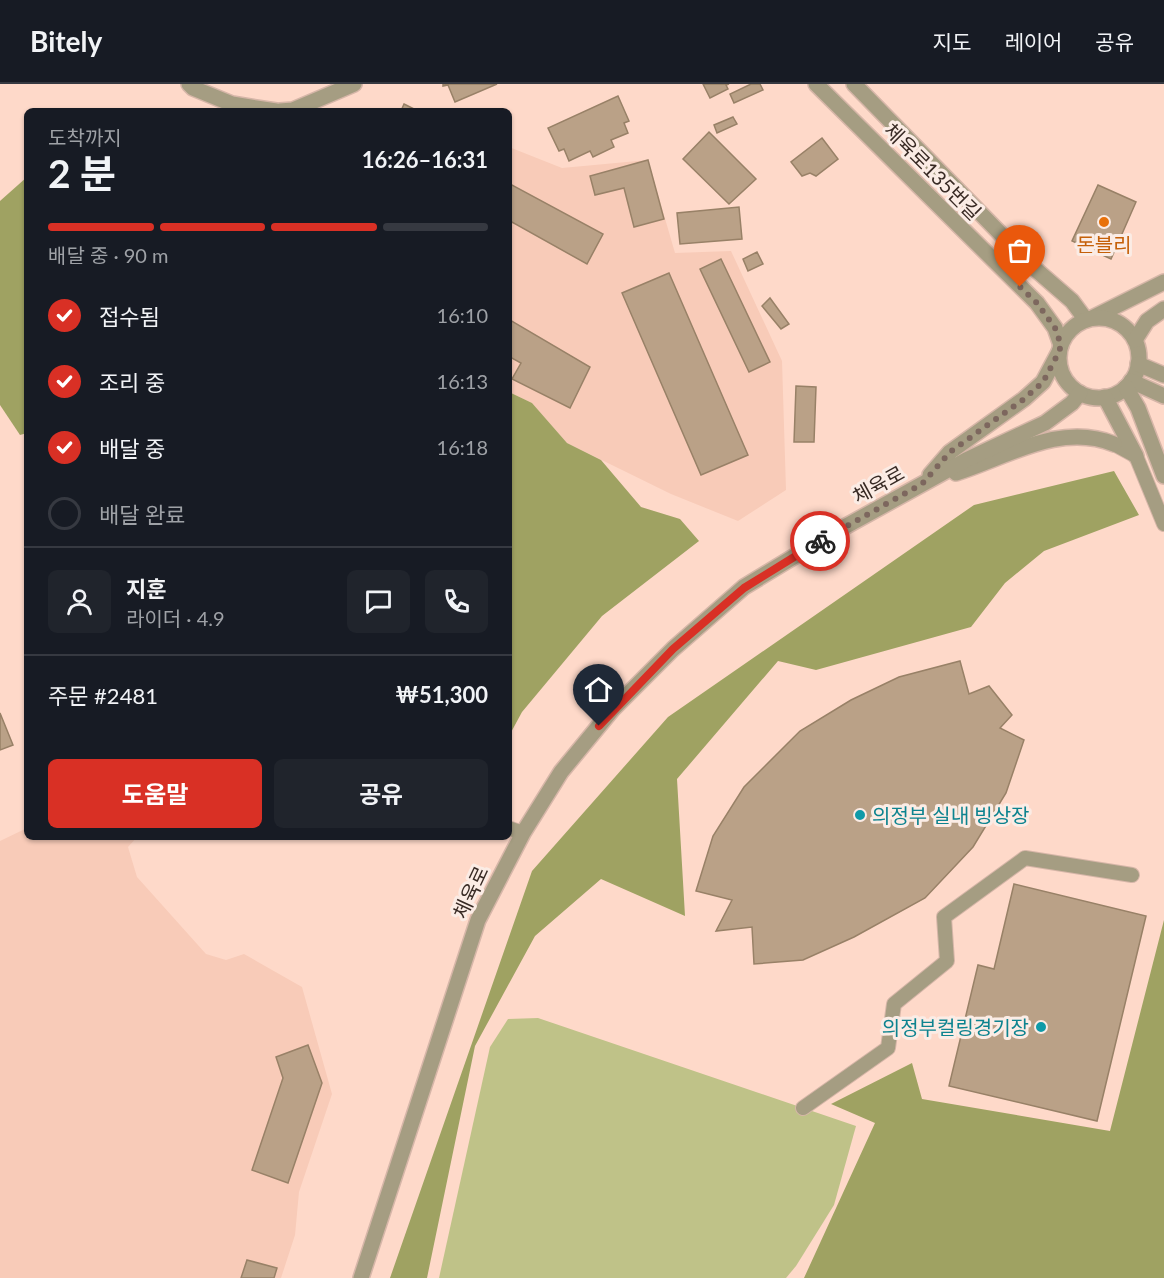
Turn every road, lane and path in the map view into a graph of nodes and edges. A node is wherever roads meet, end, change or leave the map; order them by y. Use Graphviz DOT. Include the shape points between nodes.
graph roads {
  1 [pos="189,84"];
  2 [pos="354,84"];
  3 [pos="816,84"];
  4 [pos="854,84"];
  5 [pos="257,108"];
  6 [pos="298,108"];
  7 [pos="1164,282"];
  8 [pos="1164,309"];
  9 [pos="1089,319"];
  10 [pos="1135,340"];
  11 [pos="1060,349"];
  12 [pos="1138,364"];
  13 [pos="1164,375"];
  14 [pos="1129,384"];
  15 [pos="1080,393"];
  16 [pos="1164,396"];
  17 [pos="1105,397"];
  18 [pos="1114,444"];
  19 [pos="1136,456"];
  20 [pos="1164,476"];
  21 [pos="922,484"];
  22 [pos="1164,524"];
  23 [pos="512,829"];
  24 [pos="523,833"];
  25 [pos="1132,875"];
  26 [pos="803,1108"];
  27 [pos="361,1278"];
  1 -- 5 [label="street" via="232,104"];
  2 -- 6 [label="street"];
  3 -- 11 [label="street, 체육로135번길" via="1037,303 1055,328"];
  4 -- 9 [label="street, 체육로135번길"];
  7 -- 9 [label="street"];
  8 -- 10 [label="street" via="1147,321"];
  9 -- 10 [label="street" via="1117,322"];
  9 -- 11 [label="street" via="1070,330"];
  10 -- 12 [label="street"];
  11 -- 15 [label="street" via="1064,376"];
  11 -- 21 [label="street" via="1043,382 950,452"];
  12 -- 13 [label="street"];
  12 -- 14 [label="street"];
  14 -- 16 [label="street"];
  14 -- 17 [label="street"];
  14 -- 20 [label="street"];
  15 -- 17 [label="street"];
  15 -- 21 [label="street" via="1072,404 1045,423"];
  17 -- 19 [label="street"];
  18 -- 19 [label="lane"];
  18 -- 21 [label="street" via="1088,436 1048,440"];
  19 -- 22 [label="lane"];
  21 -- 24 [label="street, 체육로" via="744,588 673,649 612,710 561,772"];
  23 -- 24 [label="lane"];
  24 -- 27 [label="street, 체육로" via="478,920"];
  25 -- 26 [label="lane" via="1025,858 944,917 947,962 894,1005 888,1048"];
}
